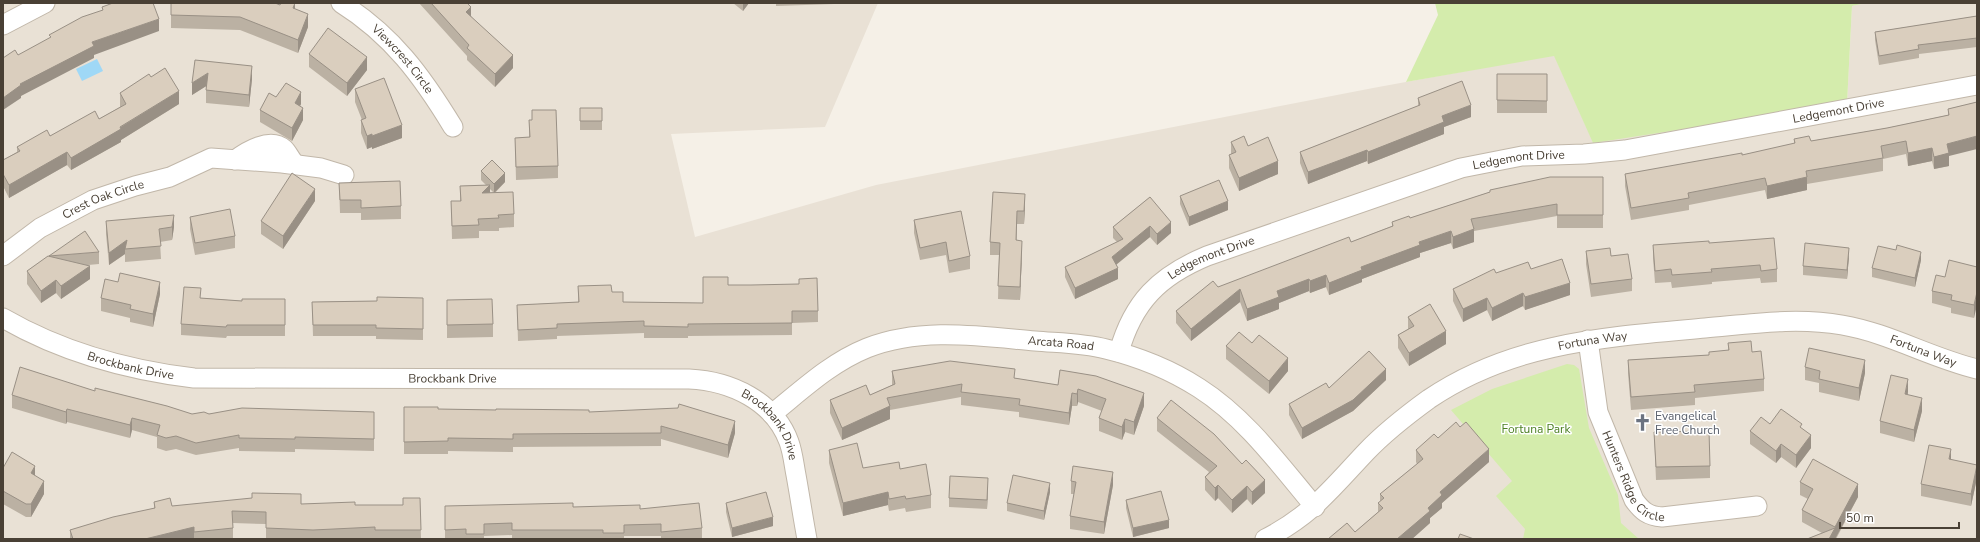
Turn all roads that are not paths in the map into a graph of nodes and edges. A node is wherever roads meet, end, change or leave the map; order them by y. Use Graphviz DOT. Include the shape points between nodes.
graph roads {
  1 [pos="45,3"];
  2 [pos="340,3"];
  3 [pos="3,25"];
  4 [pos="1977,86"];
  5 [pos="453,127"];
  6 [pos="344,175"];
  7 [pos="3,256"];
  8 [pos="3,318"];
  9 [pos="1588,340"];
  10 [pos="1119,352"];
  11 [pos="1977,368"];
  12 [pos="772,414"];
  13 [pos="1757,506"];
  14 [pos="1315,507"];
  15 [pos="807,539"];
  16 [pos="1265,539"];
  1 -- 3 [label="street"];
  2 -- 5 [label="street, Viewcrest Circle" via="376,28 408,61 433,94"];
  4 -- 10 [label="street, Ledgemont Drive" via="1625,150 1522,156 1461,168 1207,256 1181,268 1158,284 1140,304 1125,331"];
  6 -- 7 [label="street, Crest Oak Circle" via="295,164 211,158 170,177 86,203 40,228"];
  8 -- 12 [label="street, Brockbank Drive" via="80,353 131,368 173,376 222,379 702,379 741,391 755,398"];
  9 -- 11 [label="street, Fortuna Way" via="1771,322 1810,321 1845,325 1872,332 1947,360"];
  9 -- 13 [label="street, Hunters Ridge Circle" via="1598,412 1634,500 1641,509 1650,515 1662,517"];
  9 -- 14 [label="street, Fortuna Way" via="1557,345 1516,357 1471,376 1433,397 1383,435"];
  10 -- 12 [label="street, Arcata Road" via="1090,346 963,335 923,335 894,339 866,348 836,363"];
  10 -- 14 [label="street, Arcata Road" via="1162,368 1200,388 1250,431"];
  12 -- 15 [label="street, Brockbank Drive" via="790,444"];
  14 -- 16 [label="street, Fortuna Way" via="1297,521"];
}
